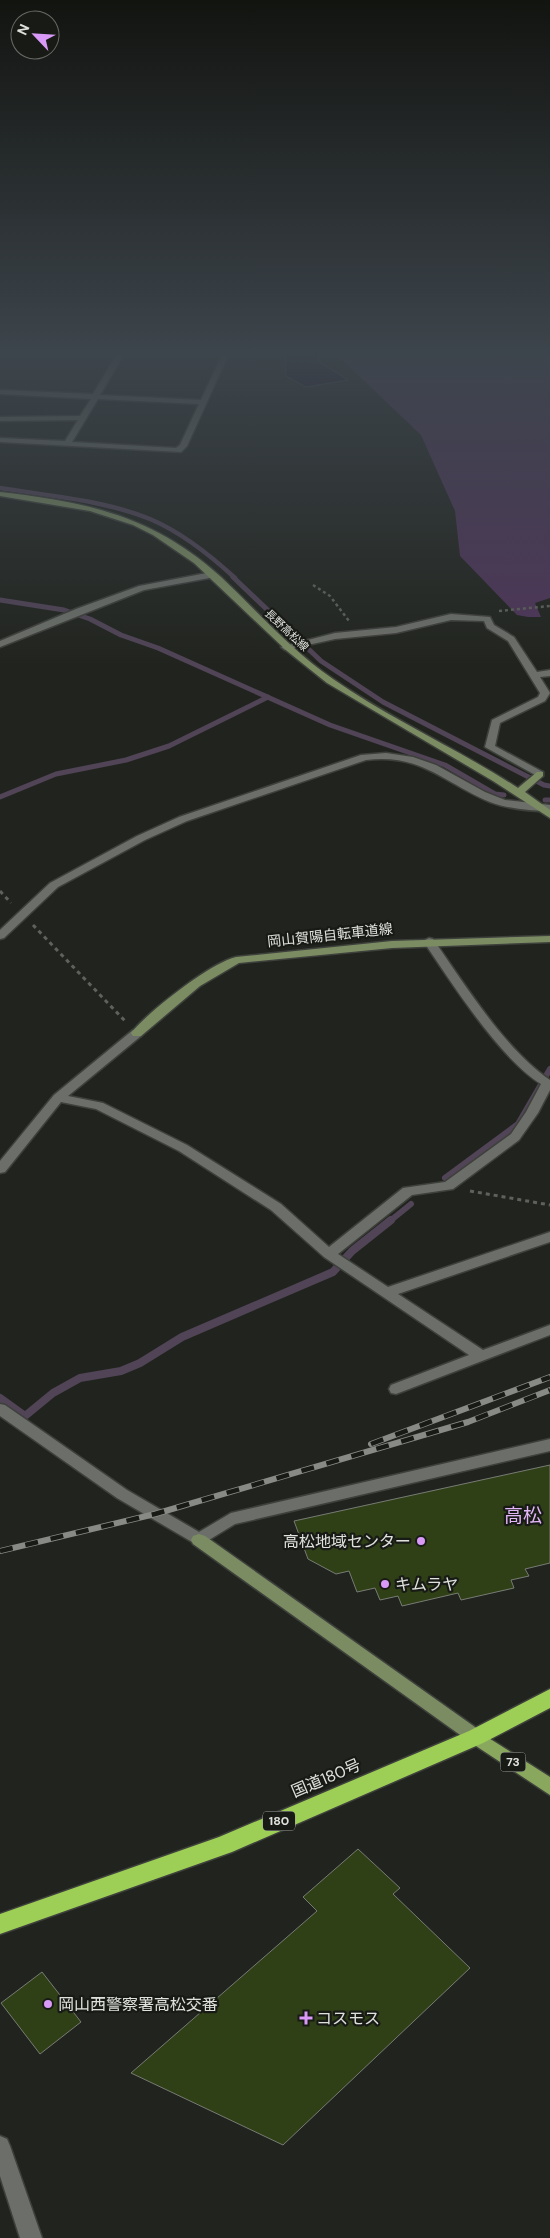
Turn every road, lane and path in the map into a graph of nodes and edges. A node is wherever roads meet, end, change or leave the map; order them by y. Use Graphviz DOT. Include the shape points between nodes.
graph roads {
  1 [pos="0,494"];
  2 [pos="212,575"];
  3 [pos="313,585"];
  4 [pos="550,606"];
  5 [pos="487,619"];
  6 [pos="351,623"];
  7 [pos="0,644"];
  8 [pos="289,646"];
  9 [pos="550,673"];
  10 [pos="534,675"];
  11 [pos="539,775"];
  12 [pos="518,793"];
  13 [pos="545,808"];
  14 [pos="550,815"];
  15 [pos="0,892"];
  16 [pos="23,915"];
  17 [pos="0,936"];
  18 [pos="550,939"];
  19 [pos="429,941"];
  20 [pos="137,1033"];
  21 [pos="545,1083"];
  22 [pos="58,1098"];
  23 [pos="0,1169"];
  24 [pos="448,1186"];
  25 [pos="550,1205"];
  26 [pos="550,1237"];
  27 [pos="337,1259"];
  28 [pos="385,1293"];
  29 [pos="550,1330"];
  30 [pos="481,1356"];
  31 [pos="396,1388"];
  32 [pos="0,1409"];
  33 [pos="550,1445"];
  34 [pos="198,1540"];
  35 [pos="550,1698"];
  36 [pos="476,1737"];
  37 [pos="550,1787"];
  38 [pos="0,1924"];
  39 [pos="0,2146"];
  40 [pos="30,2238"];
  1 -- 2 [label="main road, 長野高松線" via="64,503 116,516 176,546"];
  2 -- 7 [label="street" via="142,588"];
  2 -- 8 [label="main road, 長野高松線"];
  3 -- 6 [label="path" via="330,596"];
  4 -- 5 [label="path" via="486,612"];
  5 -- 8 [label="street" via="444,618 396,630 335,636"];
  5 -- 10 [label="street" via="490,626 511,639"];
  8 -- 12 [label="main road, 長野高松線" via="330,681"];
  9 -- 10 [label="street"];
  10 -- 11 [label="street" via="545,693 542,699 495,722 490,747"];
  11 -- 12 [label="main road"];
  12 -- 13 [label="main road, 長野高松線"];
  13 -- 14 [label="main road, 長野高松線"];
  13 -- 16 [label="street" via="493,799 451,776 408,760 384,755 364,757 166,826 54,885"];
  15 -- 16 [label="path"];
  16 -- 17 [label="street"];
  16 -- 20 [label="path"];
  18 -- 19 [label="main road, 岡山賀陽自転車道線"];
  19 -- 20 [label="main road, 岡山賀陽自転車道線" via="236,960 204,978"];
  19 -- 21 [label="street" via="506,1044"];
  20 -- 22 [label="street"];
  21 -- 24 [label="street" via="532,1113 515,1137"];
  22 -- 23 [label="street"];
  22 -- 27 [label="street" via="99,1106 184,1148 276,1207"];
  24 -- 25 [label="path"];
  24 -- 27 [label="street" via="408,1191"];
  26 -- 28 [label="street"];
  27 -- 28 [label="street"];
  28 -- 30 [label="street"];
  29 -- 30 [label="street"];
  30 -- 31 [label="street"];
  32 -- 34 [label="street" via="122,1494"];
  33 -- 34 [label="street" via="231,1519"];
  34 -- 36 [label="main road"];
  35 -- 36 [label="highway, 国道180号 / 180"];
  36 -- 37 [label="main road, 73"];
  36 -- 38 [label="highway, 国道180号 / 180" via="224,1845"];
  39 -- 40 [label="street"];
}
